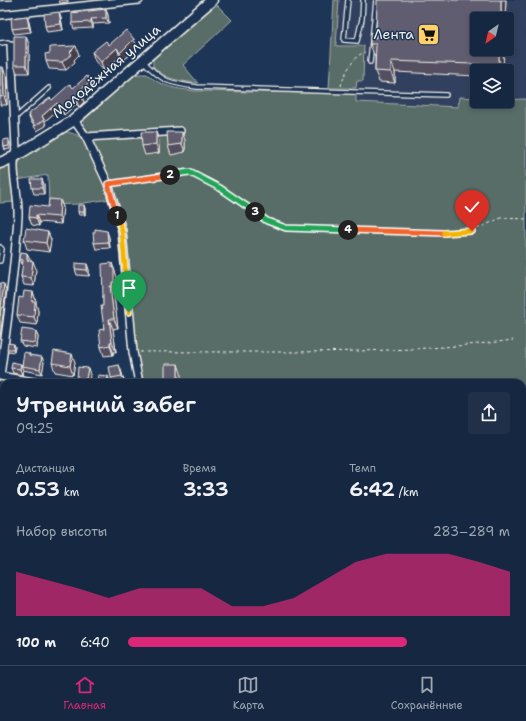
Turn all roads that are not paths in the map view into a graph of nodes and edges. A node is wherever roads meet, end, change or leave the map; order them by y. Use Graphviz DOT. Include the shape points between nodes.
graph roads {
  1 [pos="139,0"];
  2 [pos="212,0"];
  3 [pos="348,0"];
  4 [pos="363,0"];
  5 [pos="376,0"];
  6 [pos="0,15"];
  7 [pos="0,43"];
  8 [pos="11,45"];
  9 [pos="142,60"];
  10 [pos="370,62"];
  11 [pos="49,88"];
  12 [pos="446,95"];
  13 [pos="14,119"];
  14 [pos="74,120"];
  15 [pos="180,132"];
  16 [pos="86,137"];
  17 [pos="14,157"];
  18 [pos="0,163"];
  19 [pos="0,247"];
  20 [pos="0,261"];
  21 [pos="0,374"];
  22 [pos="22,379"];
  23 [pos="138,379"];
  1 -- 6 [label="street"];
  2 -- 9 [label="street, Молодёжная улица"];
  3 -- 4 [label="lane" via="344,40 357,41"];
  5 -- 10 [label="lane"];
  7 -- 8 [label="lane" via="8,42"];
  8 -- 13 [label="street"];
  9 -- 12 [label="lane" via="158,77 172,83 196,87"];
  9 -- 14 [label="street, Молодёжная улица"];
  11 -- 13 [label="lane"];
  13 -- 17 [label="street"];
  14 -- 16 [label="street"];
  14 -- 17 [label="street, Молодёжная улица"];
  15 -- 16 [label="street"];
  16 -- 23 [label="street" via="108,184 122,231 133,352"];
  17 -- 18 [label="street, Молодёжная улица"];
  17 -- 21 [label="street" via="18,206"];
  19 -- 20 [label="lane"];
  21 -- 22 [label="street"];
}
